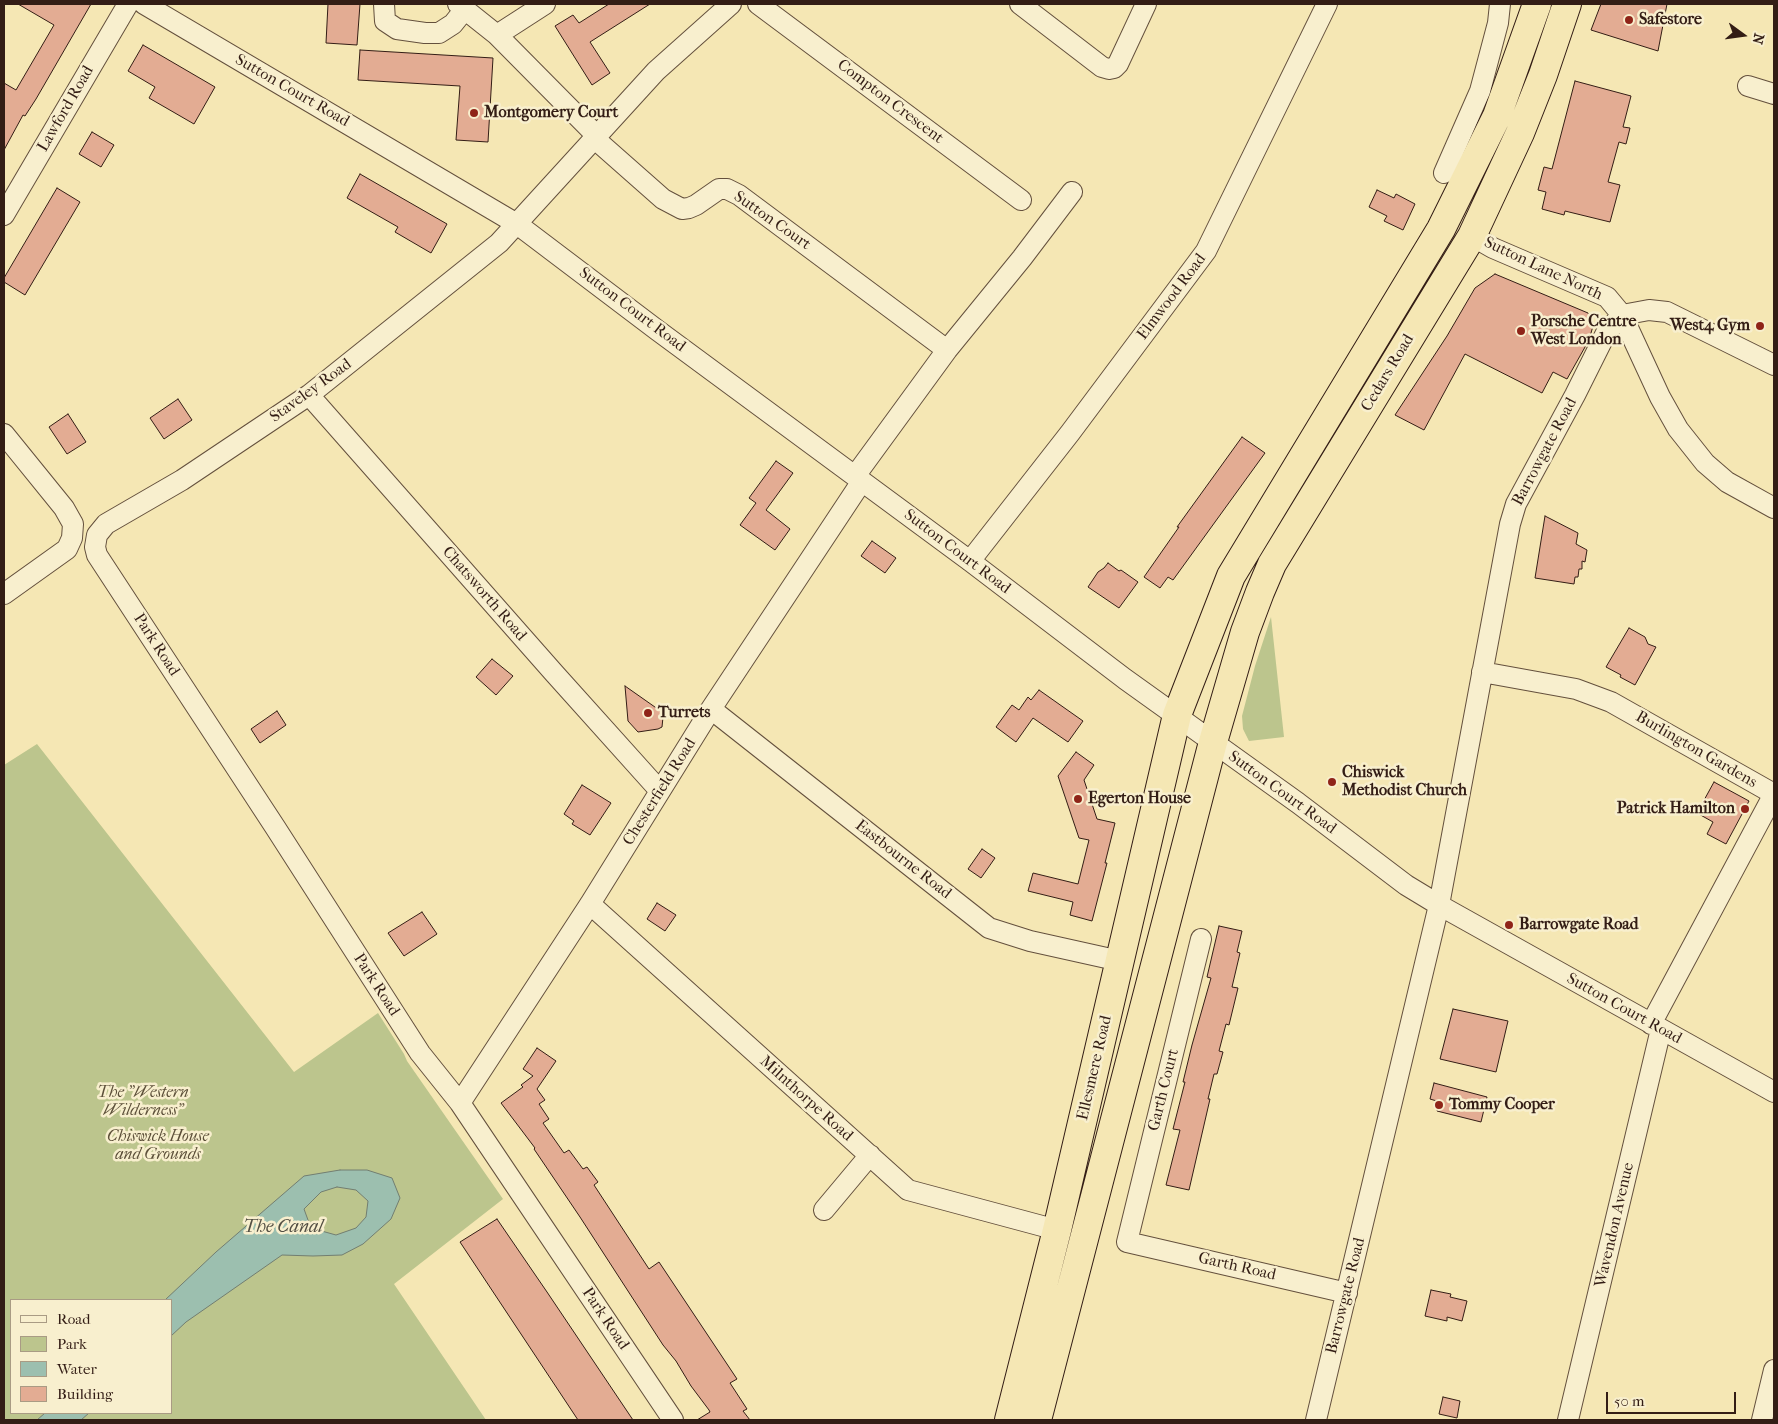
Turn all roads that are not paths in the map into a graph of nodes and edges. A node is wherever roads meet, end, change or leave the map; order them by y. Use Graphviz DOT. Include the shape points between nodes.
graph roads {
  1 [pos="128,4"];
  2 [pos="144,4"];
  3 [pos="384,4"];
  4 [pos="545,4"];
  5 [pos="731,4"];
  6 [pos="758,4"];
  7 [pos="1020,4"];
  8 [pos="1146,4"];
  9 [pos="1327,4"];
  10 [pos="1500,4"];
  11 [pos="1537,4"];
  12 [pos="1567,4"];
  13 [pos="462,6"];
  14 [pos="497,35"];
  15 [pos="1748,86"];
  16 [pos="1774,94"];
  17 [pos="596,137"];
  18 [pos="1444,173"];
  19 [pos="1072,192"];
  20 [pos="1022,200"];
  21 [pos="4,215"];
  22 [pos="517,224"];
  23 [pos="1472,236"];
  24 [pos="1622,315"];
  25 [pos="947,350"];
  26 [pos="1774,365"];
  27 [pos="309,395"];
  28 [pos="4,434"];
  29 [pos="858,479"];
  30 [pos="1774,508"];
  31 [pos="95,541"];
  32 [pos="970,561"];
  33 [pos="4,594"];
  34 [pos="1482,672"];
  35 [pos="711,709"];
  36 [pos="1177,715"];
  37 [pos="1213,742"];
  38 [pos="660,791"];
  39 [pos="590,904"];
  40 [pos="1439,905"];
  41 [pos="1201,939"];
  42 [pos="1120,961"];
  43 [pos="1656,1026"];
  44 [pos="1774,1092"];
  45 [pos="460,1103"];
  46 [pos="870,1155"];
  47 [pos="824,1210"];
  48 [pos="1057,1230"];
  49 [pos="1127,1242"];
  50 [pos="1347,1293"];
  51 [pos="1774,1370"];
  52 [pos="673,1420"];
  53 [pos="1009,1420"];
  54 [pos="1037,1420"];
  55 [pos="1316,1420"];
  56 [pos="1568,1420"];
  57 [pos="1762,1420"];
  1 -- 21 [label="street, Lawford Road"];
  2 -- 22 [label="street, Sutton Court Road"];
  3 -- 13 [label="street" via="385,21 397,29 425,33 439,33 453,24"];
  4 -- 14 [label="street"];
  5 -- 17 [label="street, Staveley Road" via="656,71"];
  6 -- 20 [label="street, Compton Crescent"];
  7 -- 8 [label="street" via="1102,67 1109,69 1118,64"];
  9 -- 32 [label="street, Elmwood Road" via="1206,251"];
  10 -- 18 [label="street" via="1480,91"];
  11 -- 36 [label="highway, Cedars Road" via="1497,116 1445,220 1231,576"];
  12 -- 23 [label="highway, Cedars Road" via="1520,133"];
  13 -- 14 [label="street"];
  14 -- 17 [label="street"];
  15 -- 16 [label="street"];
  17 -- 22 [label="street, Staveley Road"];
  17 -- 25 [label="street, Sutton Court" via="663,199 682,209 696,205 719,189 739,195"];
  19 -- 25 [label="street, Chesterfield Road"];
  22 -- 27 [label="street, Staveley Road"];
  22 -- 29 [label="street, Sutton Court Road"];
  23 -- 24 [label="street, Sutton Lane North" via="1606,297"];
  23 -- 37 [label="highway, Cedars Road" via="1272,564 1246,632"];
  24 -- 26 [label="street" via="1650,310 1667,312"];
  24 -- 30 [label="street, Sutton Lane North" via="1678,429 1705,463 1727,482"];
  24 -- 34 [label="street, Barrowgate Road" via="1606,333 1516,504"];
  25 -- 29 [label="street, Chesterfield Road"];
  27 -- 31 [label="street, Staveley Road" via="182,480 106,524"];
  27 -- 38 [label="street, Chatsworth Road"];
  28 -- 33 [label="street" via="64,508 73,524 67,550"];
  29 -- 32 [label="street, Sutton Court Road"];
  29 -- 35 [label="street, Chesterfield Road"];
  31 -- 45 [label="street, Park Road" via="97,555 420,1053"];
  32 -- 36 [label="street, Sutton Court Road"];
  34 -- 40 [label="street, Barrowgate Road"];
  34 -- 43 [label="street, Burlington Gardens" via="1576,689 1611,702 1774,794"];
  35 -- 38 [label="street, Chesterfield Road"];
  35 -- 42 [label="street, Eastbourne Road" via="989,928 1030,941"];
  36 -- 37 [label="street, Sutton Court Road"];
  36 -- 42 [label="highway, Ellesmere Road"];
  37 -- 40 [label="street, Sutton Court Road" via="1406,885"];
  37 -- 54 [label="highway, Ellesmere Road"];
  38 -- 39 [label="street, Chesterfield Road"];
  39 -- 45 [label="street, Chesterfield Road"];
  39 -- 46 [label="street, Milnthorpe Road"];
  40 -- 43 [label="street, Sutton Court Road"];
  40 -- 50 [label="street, Barrowgate Road"];
  41 -- 49 [label="street, Garth Court"];
  42 -- 48 [label="highway, Ellesmere Road"];
  43 -- 44 [label="street, Sutton Court Road"];
  43 -- 56 [label="street, Wavendon Avenue"];
  45 -- 52 [label="street, Park Road"];
  46 -- 47 [label="street"];
  46 -- 48 [label="street, Milnthorpe Road" via="908,1190"];
  48 -- 53 [label="highway, Ellesmere Road"];
  49 -- 50 [label="street, Garth Road"];
  50 -- 55 [label="street, Barrowgate Road"];
  51 -- 57 [label="street"];
}
